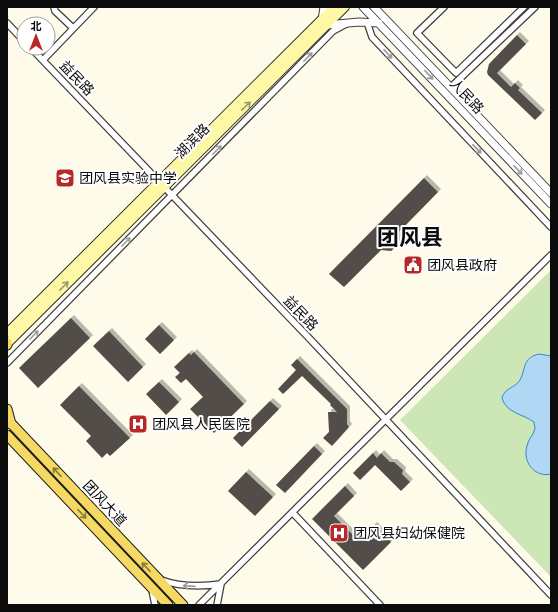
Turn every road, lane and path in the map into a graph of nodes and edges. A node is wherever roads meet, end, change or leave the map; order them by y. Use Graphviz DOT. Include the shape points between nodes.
graph roads {
  1 [pos="54,7"];
  2 [pos="94,7"];
  3 [pos="324,7"];
  4 [pos="334,7"];
  5 [pos="345,7"];
  6 [pos="363,7"];
  7 [pos="374,7"];
  8 [pos="444,7"];
  9 [pos="524,7"];
  10 [pos="534,7"];
  11 [pos="348,22"];
  12 [pos="367,22"];
  13 [pos="7,23"];
  14 [pos="324,23"];
  15 [pos="379,23"];
  16 [pos="72,28"];
  17 [pos="16,33"];
  18 [pos="39,56"];
  19 [pos="43,60"];
  20 [pos="451,88"];
  21 [pos="161,184"];
  22 [pos="551,193"];
  23 [pos="172,196"];
  24 [pos="551,204"];
  25 [pos="551,227"];
  26 [pos="551,255"];
  27 [pos="7,333"];
  28 [pos="7,344"];
  29 [pos="7,363"];
  30 [pos="7,409"];
  31 [pos="386,420"];
  32 [pos="9,422"];
  33 [pos="7,435"];
  34 [pos="293,513"];
  35 [pos="158,579"];
  36 [pos="221,584"];
  37 [pos="152,588"];
  38 [pos="551,596"];
  39 [pos="155,605"];
  40 [pos="168,605"];
  41 [pos="183,605"];
  42 [pos="200,605"];
  43 [pos="217,605"];
  44 [pos="380,605"];
  1 -- 16 [label="street"];
  2 -- 16 [label="street"];
  3 -- 14 [label="street"];
  4 -- 14 [label="main road, 湖滨路"];
  5 -- 14 [label="main road, 湖滨路"];
  6 -- 15 [label="street, 人民路"];
  7 -- 20 [label="street, 人民路"];
  8 -- 9 [label="street" via="417,33 456,73"];
  10 -- 20 [label="street"];
  11 -- 12 [label="street"];
  11 -- 14 [label="street"];
  23 -- 11 [label="street, one-way" via="333,31"];
  12 -- 15 [label="street"];
  12 -- 25 [label="street, one-way" via="372,37"];
  13 -- 17 [label="street"];
  14 -- 21 [label="main road, 湖滨路"];
  15 -- 24 [label="street, 人民路, one-way"];
  16 -- 19 [label="street"];
  18 -- 19 [label="street, 益民路"];
  19 -- 21 [label="street, 益民路"];
  20 -- 22 [label="street, 人民路"];
  21 -- 23 [label="street, 益民路"];
  21 -- 27 [label="main road, 湖滨路"];
  28 -- 21 [label="main road, 湖滨路, one-way"];
  29 -- 23 [label="street, one-way"];
  23 -- 31 [label="street, 益民路"];
  26 -- 31 [label="street"];
  30 -- 32 [label="main road"];
  31 -- 34 [label="street"];
  31 -- 38 [label="street, 益民路"];
  35 -- 32 [label="main road, 团风大道, one-way"];
  33 -- 37 [label="main road, 团风大道, one-way"];
  34 -- 36 [label="street"];
  34 -- 44 [label="street"];
  36 -- 35 [label="street, one-way" via="193,586"];
  35 -- 41 [label="main road, 团风大道"];
  36 -- 42 [label="street"];
  36 -- 43 [label="street"];
  37 -- 39 [label="street"];
  37 -- 40 [label="main road, 团风大道"];
}
